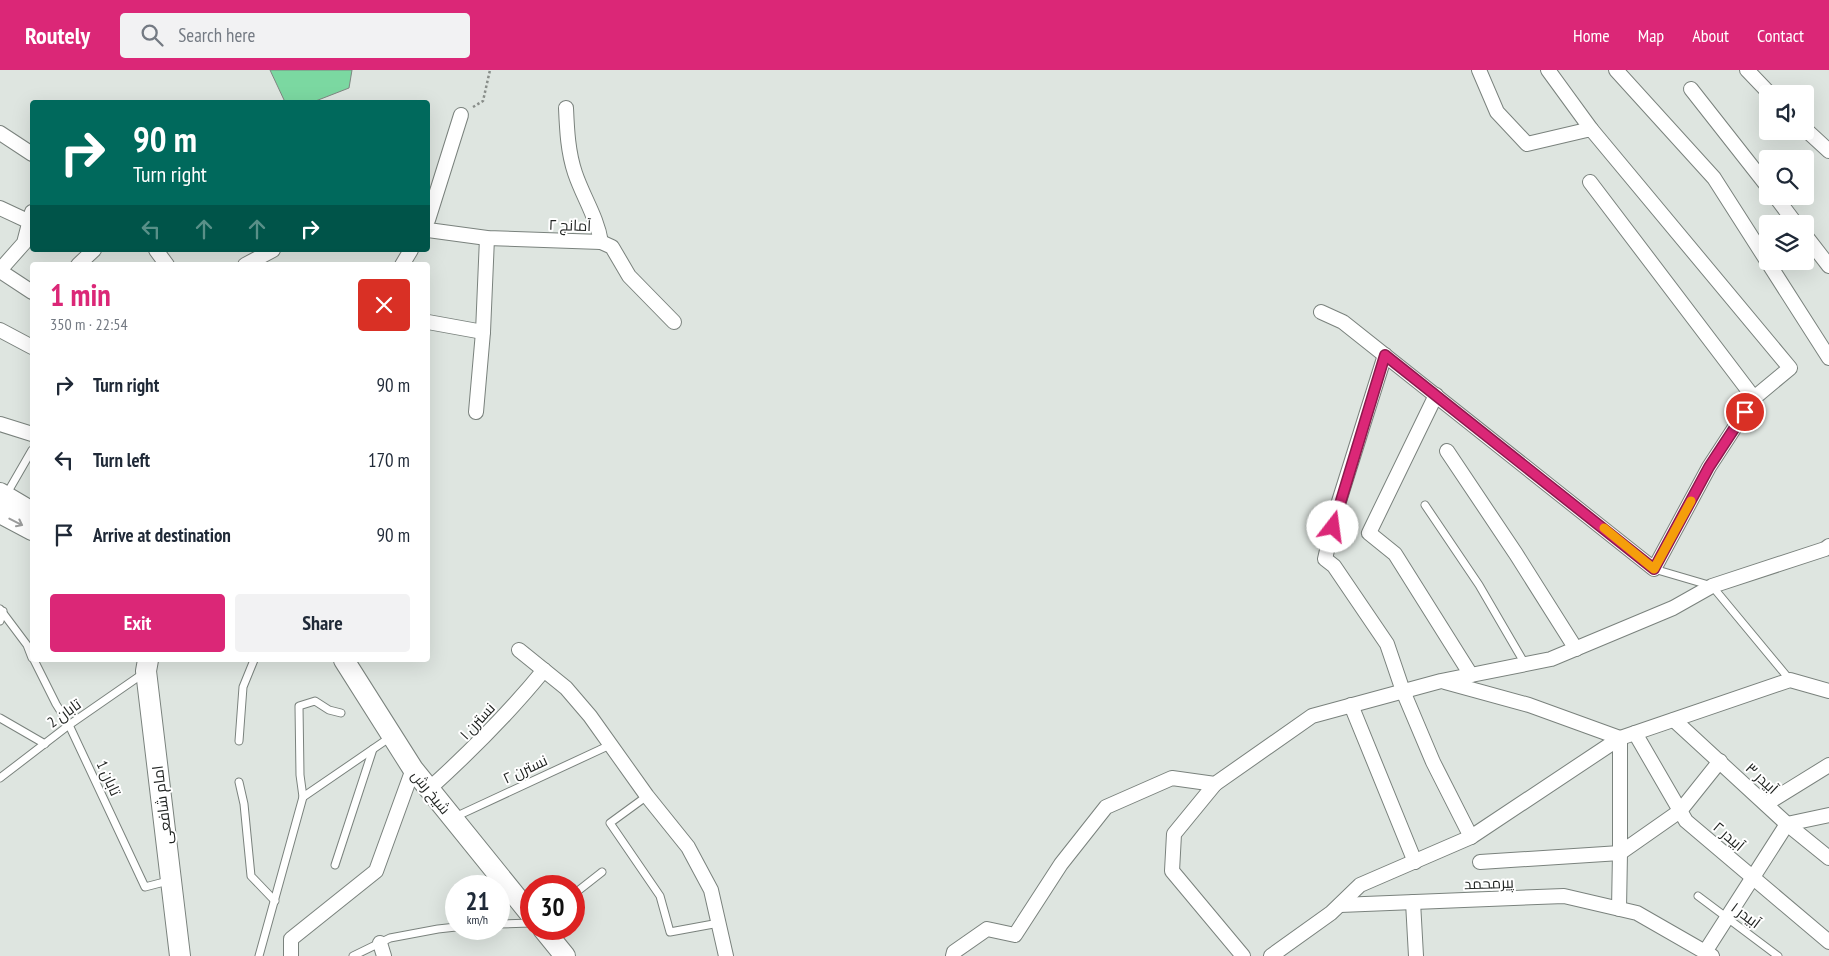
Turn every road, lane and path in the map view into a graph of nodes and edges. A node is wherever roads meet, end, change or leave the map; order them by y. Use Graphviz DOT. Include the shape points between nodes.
graph roads {
  1 [pos="490,70"];
  2 [pos="1478,70"];
  3 [pos="1548,70"];
  4 [pos="1616,70"];
  5 [pos="1747,70"];
  6 [pos="1761,85"];
  7 [pos="1691,88"];
  8 [pos="566,108"];
  9 [pos="461,115"];
  10 [pos="1591,129"];
  11 [pos="0,133"];
  12 [pos="1814,137"];
  13 [pos="1829,150"];
  14 [pos="30,153"];
  15 [pos="1759,175"];
  16 [pos="1590,182"];
  17 [pos="0,208"];
  18 [pos="430,214"];
  19 [pos="30,217"];
  20 [pos="30,221"];
  21 [pos="430,230"];
  22 [pos="487,238"];
  23 [pos="601,242"];
  24 [pos="1814,247"];
  25 [pos="92,252"];
  26 [pos="269,252"];
  27 [pos="81,262"];
  28 [pos="251,262"];
  29 [pos="1829,266"];
  30 [pos="0,270"];
  31 [pos="30,291"];
  32 [pos="1321,312"];
  33 [pos="430,322"];
  34 [pos="674,322"];
  35 [pos="0,330"];
  36 [pos="483,332"];
  37 [pos="30,346"];
  38 [pos="1385,355"];
  39 [pos="1829,358"];
  40 [pos="1436,395"];
  41 [pos="1754,398"];
  42 [pos="476,412"];
  43 [pos="0,424"];
  44 [pos="30,433"];
  45 [pos="1447,451"];
  46 [pos="30,453"];
  47 [pos="2,501"];
  48 [pos="1425,505"];
  49 [pos="30,511"];
  50 [pos="30,528"];
  51 [pos="1829,546"];
  52 [pos="1654,569"];
  53 [pos="1712,586"];
  54 [pos="2,610"];
  55 [pos="0,621"];
  56 [pos="1576,649"];
  57 [pos="519,650"];
  58 [pos="30,652"];
  59 [pos="35,662"];
  60 [pos="253,662"];
  61 [pos="345,662"];
  62 [pos="142,664"];
  63 [pos="1526,664"];
  64 [pos="544,670"];
  65 [pos="1471,675"];
  66 [pos="1829,679"];
  67 [pos="1790,680"];
  68 [pos="1441,681"];
  69 [pos="1813,686"];
  70 [pos="1403,691"];
  71 [pos="1829,691"];
  72 [pos="1351,705"];
  73 [pos="341,713"];
  74 [pos="0,718"];
  75 [pos="1674,720"];
  76 [pos="69,725"];
  77 [pos="1635,733"];
  78 [pos="392,736"];
  79 [pos="1620,738"];
  80 [pos="239,741"];
  81 [pos="45,744"];
  82 [pos="610,745"];
  83 [pos="373,749"];
  84 [pos="1720,761"];
  85 [pos="1829,765"];
  86 [pos="413,769"];
  87 [pos="0,778"];
  88 [pos="239,782"];
  89 [pos="1215,784"];
  90 [pos="429,789"];
  91 [pos="647,796"];
  92 [pos="304,798"];
  93 [pos="1766,804"];
  94 [pos="1680,811"];
  95 [pos="1829,815"];
  96 [pos="452,818"];
  97 [pos="1787,824"];
  98 [pos="1471,837"];
  99 [pos="1620,853"];
  100 [pos="1829,858"];
  101 [pos="1415,862"];
  102 [pos="1480,862"];
  103 [pos="335,866"];
  104 [pos="602,872"];
  105 [pos="1752,878"];
  106 [pos="170,880"];
  107 [pos="585,885"];
  108 [pos="1698,896"];
  109 [pos="275,901"];
  110 [pos="520,901"];
  111 [pos="1414,902"];
  112 [pos="1340,905"];
  113 [pos="1618,908"];
  114 [pos="1727,918"];
  115 [pos="719,923"];
  116 [pos="445,928"];
  117 [pos="552,940"];
  118 [pos="1829,942"];
  119 [pos="382,949"];
  120 [pos="1709,954"];
  121 [pos="180,956"];
  122 [pos="260,956"];
  123 [pos="290,956"];
  124 [pos="354,956"];
  125 [pos="565,956"];
  126 [pos="726,956"];
  127 [pos="953,956"];
  128 [pos="1243,956"];
  129 [pos="1271,956"];
  130 [pos="1416,956"];
  131 [pos="1778,956"];
  1 -- 9 [label="path" via="483,101"];
  2 -- 10 [label="street" via="1497,112 1527,144"];
  3 -- 10 [label="street"];
  4 -- 39 [label="street" via="1714,178"];
  5 -- 6 [label="street"];
  7 -- 15 [label="street"];
  8 -- 23 [label="street" via="568,152 599,228"];
  9 -- 18 [label="street"];
  10 -- 41 [label="street" via="1790,368"];
  11 -- 14 [label="street"];
  12 -- 13 [label="street"];
  16 -- 41 [label="street"];
  17 -- 19 [label="street"];
  20 -- 30 [label="street" via="24,243"];
  21 -- 22 [label="street, آمانج ۲"];
  22 -- 23 [label="street, آمانج ۲"];
  22 -- 36 [label="street"];
  23 -- 34 [label="street, آمانج ۲" via="612,247 629,276"];
  24 -- 29 [label="street"];
  25 -- 27 [label="street"];
  26 -- 28 [label="street"];
  30 -- 31 [label="street"];
  32 -- 38 [label="street" via="1343,322"];
  33 -- 36 [label="street"];
  35 -- 37 [label="street"];
  36 -- 42 [label="street"];
  38 -- 40 [label="street"];
  38 -- 70 [label="street" via="1336,511 1325,559 1334,566 1387,644"];
  40 -- 52 [label="street"];
  40 -- 65 [label="street" via="1369,533 1395,554"];
  41 -- 52 [label="street" via="1709,467"];
  43 -- 44 [label="street"];
  45 -- 56 [label="street"];
  46 -- 47 [label="lane"];
  47 -- 49 [label="main road"];
  47 -- 50 [label="main road, one-way"];
  48 -- 63 [label="lane"];
  51 -- 53 [label="street"];
  52 -- 53 [label="lane"];
  53 -- 56 [label="street" via="1673,608"];
  53 -- 67 [label="lane"];
  54 -- 55 [label="lane"];
  54 -- 58 [label="lane, تابان 1"];
  56 -- 63 [label="street" via="1552,659"];
  57 -- 64 [label="street"];
  59 -- 76 [label="lane, تابان 1"];
  60 -- 80 [label="lane" via="243,687"];
  61 -- 78 [label="main road, شیخ رش"];
  62 -- 76 [label="lane, تابان 2"];
  62 -- 106 [label="main road, امام شافعی"];
  63 -- 65 [label="street"];
  64 -- 82 [label="street" via="566,688"];
  64 -- 90 [label="street, نسترن ۱" via="476,746"];
  65 -- 68 [label="street"];
  66 -- 69 [label="street"];
  67 -- 69 [label="street"];
  67 -- 75 [label="street"];
  68 -- 70 [label="street"];
  68 -- 79 [label="street" via="1529,705"];
  69 -- 71 [label="street"];
  70 -- 72 [label="street"];
  70 -- 98 [label="street" via="1433,762"];
  72 -- 89 [label="street" via="1312,716"];
  72 -- 101 [label="street"];
  73 -- 92 [label="lane" via="315,701 299,706 300,776"];
  74 -- 81 [label="lane"];
  75 -- 77 [label="street"];
  75 -- 84 [label="street, آبیدر ۳"];
  76 -- 81 [label="lane, تابان 2"];
  76 -- 106 [label="lane, تابان 1" via="145,887"];
  77 -- 79 [label="street"];
  77 -- 94 [label="street, آبیدر ۲"];
  78 -- 83 [label="lane"];
  78 -- 86 [label="main road, شیخ رش"];
  79 -- 98 [label="street"];
  79 -- 99 [label="street"];
  81 -- 87 [label="lane, تابان 2"];
  82 -- 91 [label="street"];
  82 -- 96 [label="lane, نسترن ۲"];
  83 -- 92 [label="lane"];
  83 -- 103 [label="lane"];
  84 -- 93 [label="street, آبیدر ۳"];
  84 -- 94 [label="street"];
  85 -- 93 [label="street"];
  86 -- 90 [label="main road, شیخ رش"];
  86 -- 123 [label="street" via="376,870 291,940"];
  88 -- 109 [label="lane" via="251,876"];
  89 -- 127 [label="street" via="1172,778 1106,806 1061,864 1015,934 987,928"];
  89 -- 128 [label="street" via="1174,834 1172,871"];
  90 -- 96 [label="main road, شیخ رش"];
  91 -- 115 [label="street" via="688,847 711,890"];
  91 -- 115 [label="lane" via="610,822 660,896 670,932"];
  92 -- 109 [label="lane"];
  93 -- 97 [label="street, آبیدر ۳"];
  94 -- 99 [label="street"];
  94 -- 105 [label="street, آبیدر ۲" via="1686,821"];
  95 -- 97 [label="street"];
  96 -- 110 [label="main road, شیخ رش"];
  97 -- 100 [label="street, آبیدر ۳"];
  97 -- 105 [label="street"];
  98 -- 101 [label="street"];
  99 -- 102 [label="street"];
  99 -- 113 [label="street"];
  101 -- 112 [label="street" via="1360,885"];
  104 -- 107 [label="lane"];
  105 -- 114 [label="street"];
  105 -- 118 [label="street, آبیدر ۲"];
  106 -- 121 [label="main road, امام شافعی"];
  108 -- 114 [label="lane, آبیدر ۱"];
  109 -- 122 [label="lane"];
  111 -- 112 [label="street, پیرمحمد"];
  111 -- 113 [label="street, پیرمحمد" via="1564,896"];
  111 -- 130 [label="street"];
  112 -- 129 [label="street"];
  113 -- 120 [label="street, پیرمحمد" via="1637,913"];
  114 -- 120 [label="street"];
  114 -- 131 [label="lane, آبیدر ۱"];
  115 -- 126 [label="street"];
  116 -- 119 [label="lane" via="399,936"];
  117 -- 125 [label="main road"];
  119 -- 124 [label="lane"];
}
